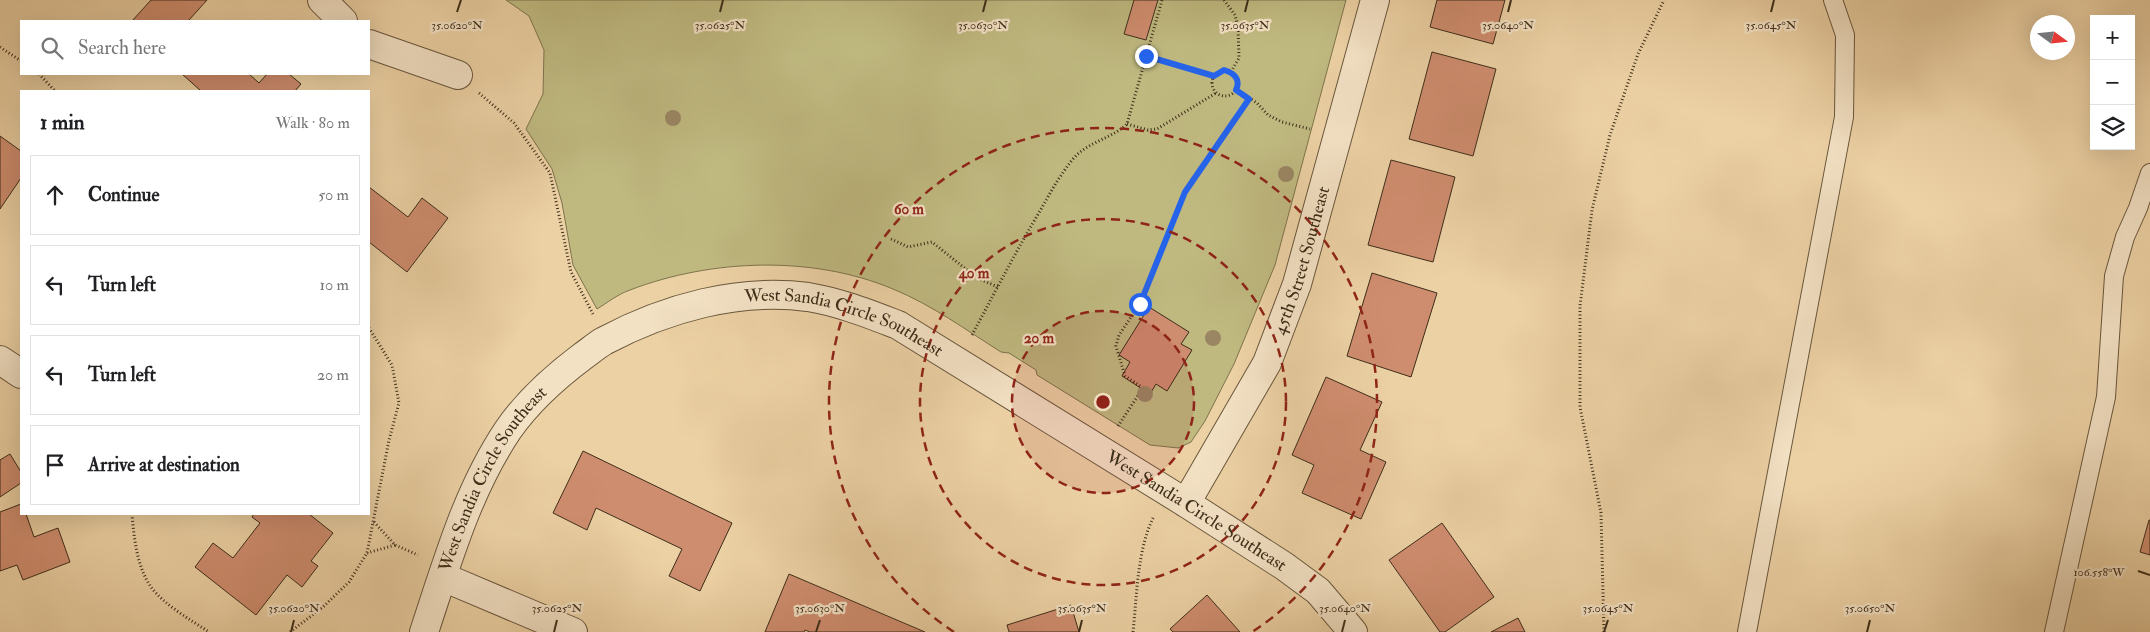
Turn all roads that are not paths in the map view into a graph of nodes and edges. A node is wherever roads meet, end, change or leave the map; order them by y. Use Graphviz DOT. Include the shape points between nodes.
graph roads {
  1 [pos="322,0"];
  2 [pos="1375,0"];
  3 [pos="1833,0"];
  4 [pos="342,20"];
  5 [pos="370,44"];
  6 [pos="458,75"];
  7 [pos="2150,173"];
  8 [pos="0,360"];
  9 [pos="20,373"];
  10 [pos="1177,497"];
  11 [pos="443,577"];
  12 [pos="424,632"];
  13 [pos="573,632"];
  14 [pos="1353,632"];
  15 [pos="1747,632"];
  16 [pos="2054,632"];
  1 -- 4 [label="street"];
  2 -- 10 [label="street, 45th Street Southeast" via="1297,284 1267,363"];
  3 -- 15 [label="lane" via="1845,35 1844,117"];
  5 -- 6 [label="street"];
  7 -- 16 [label="lane" via="2114,276 2106,397"];
  8 -- 9 [label="street"];
  10 -- 11 [label="street, West Sandia Circle Southeast" via="898,325 861,310 808,297 762,295 722,299 668,312 603,341 552,380 509,430 487,467 464,513"];
  10 -- 14 [label="street, West Sandia Circle Southeast" via="1284,566 1318,592"];
  11 -- 12 [label="street, West Sandia Circle Southeast"];
  11 -- 13 [label="street"];
}
